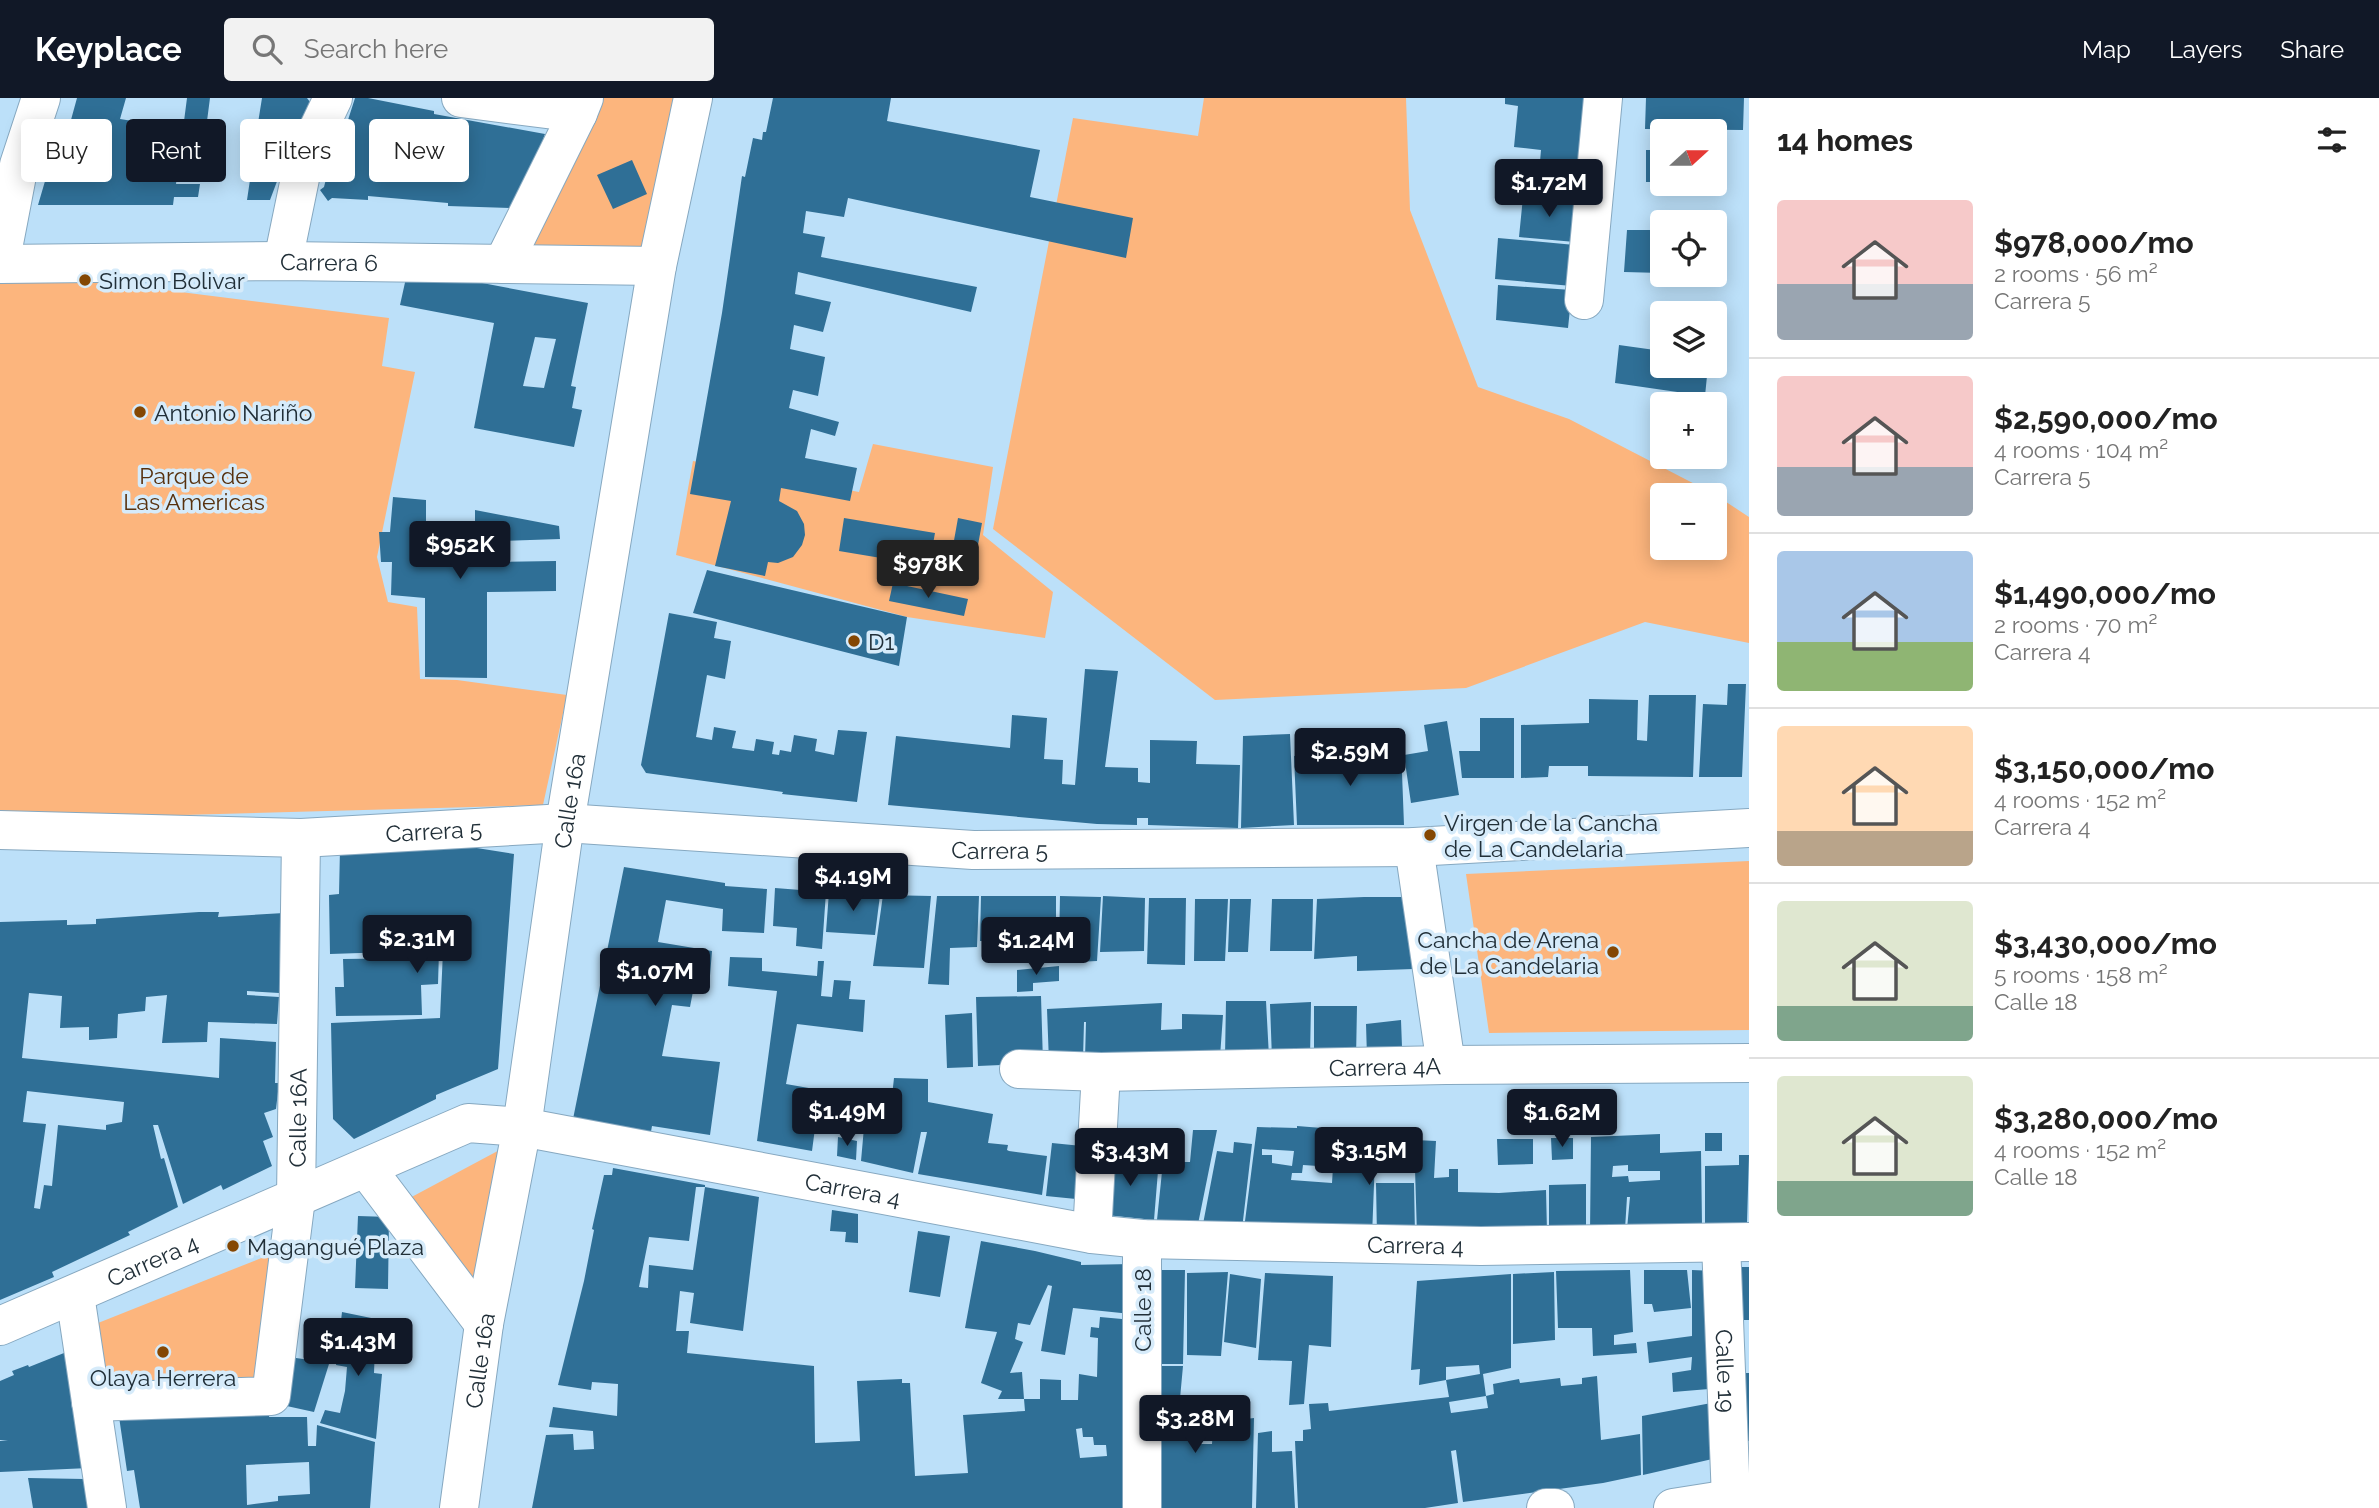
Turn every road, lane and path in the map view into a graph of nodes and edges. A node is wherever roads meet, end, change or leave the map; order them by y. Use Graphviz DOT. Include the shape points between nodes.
graph roads {
  1 [pos="41,98"];
  2 [pos="332,98"];
  3 [pos="461,98"];
  4 [pos="693,98"];
  5 [pos="1603,98"];
  6 [pos="581,106"];
  7 [pos="282,261"];
  8 [pos="0,264"];
  9 [pos="503,264"];
  10 [pos="657,266"];
  11 [pos="1584,300"];
  12 [pos="565,823"];
  13 [pos="1749,828"];
  14 [pos="0,830"];
  15 [pos="301,838"];
  16 [pos="1414,847"];
  17 [pos="1749,1063"];
  18 [pos="1446,1065"];
  19 [pos="1019,1069"];
  20 [pos="1101,1072"];
  21 [pos="522,1127"];
  22 [pos="366,1168"];
  23 [pos="296,1198"];
  24 [pos="1092,1234"];
  25 [pos="1142,1239"];
  26 [pos="1735,1242"];
  27 [pos="75,1295"];
  28 [pos="484,1324"];
  29 [pos="0,1325"];
  30 [pos="91,1402"];
  31 [pos="1740,1497"];
  32 [pos="107,1508"];
  33 [pos="459,1508"];
  34 [pos="1142,1508"];
  35 [pos="1546,1508"];
  36 [pos="1555,1508"];
  37 [pos="1673,1508"];
  1 -- 8 [label="street" via="19,165"];
  2 -- 7 [label="street" via="304,159"];
  3 -- 6 [label="street"];
  4 -- 10 [label="street, Calle 16a"];
  5 -- 11 [label="street"];
  6 -- 9 [label="street"];
  7 -- 8 [label="street, Carrera 6"];
  7 -- 9 [label="street, Carrera 6"];
  9 -- 10 [label="street, Carrera 6"];
  10 -- 12 [label="street, Calle 16a"];
  12 -- 15 [label="street, Carrera 5"];
  12 -- 16 [label="street, Carrera 5" via="973,850"];
  12 -- 21 [label="street, Calle 16a"];
  13 -- 16 [label="street, Carrera 5"];
  14 -- 15 [label="street, Carrera 5"];
  15 -- 23 [label="street, Calle 16A"];
  16 -- 18 [label="street"];
  17 -- 18 [label="street, Carrera 4A"];
  18 -- 20 [label="street, Carrera 4A"];
  19 -- 20 [label="street, Carrera 4A"];
  20 -- 24 [label="street"];
  21 -- 22 [label="street, Carrera 4" via="468,1123"];
  21 -- 24 [label="street, Carrera 4"];
  21 -- 28 [label="street, Calle 16a"];
  22 -- 23 [label="street, Carrera 4"];
  22 -- 28 [label="street"];
  23 -- 27 [label="street, Carrera 4"];
  23 -- 30 [label="street, Calle 16A" via="271,1396"];
  24 -- 25 [label="street, Carrera 4"];
  25 -- 26 [label="street, Carrera 4" via="1481,1246"];
  25 -- 34 [label="street, Calle 18"];
  26 -- 31 [label="street, Calle 19"];
  27 -- 29 [label="street, Carrera 4"];
  27 -- 30 [label="street"];
  28 -- 33 [label="street, Calle 16a"];
  30 -- 32 [label="street"];
  31 -- 37 [label="street"];
  35 -- 36 [label="street"];
}
